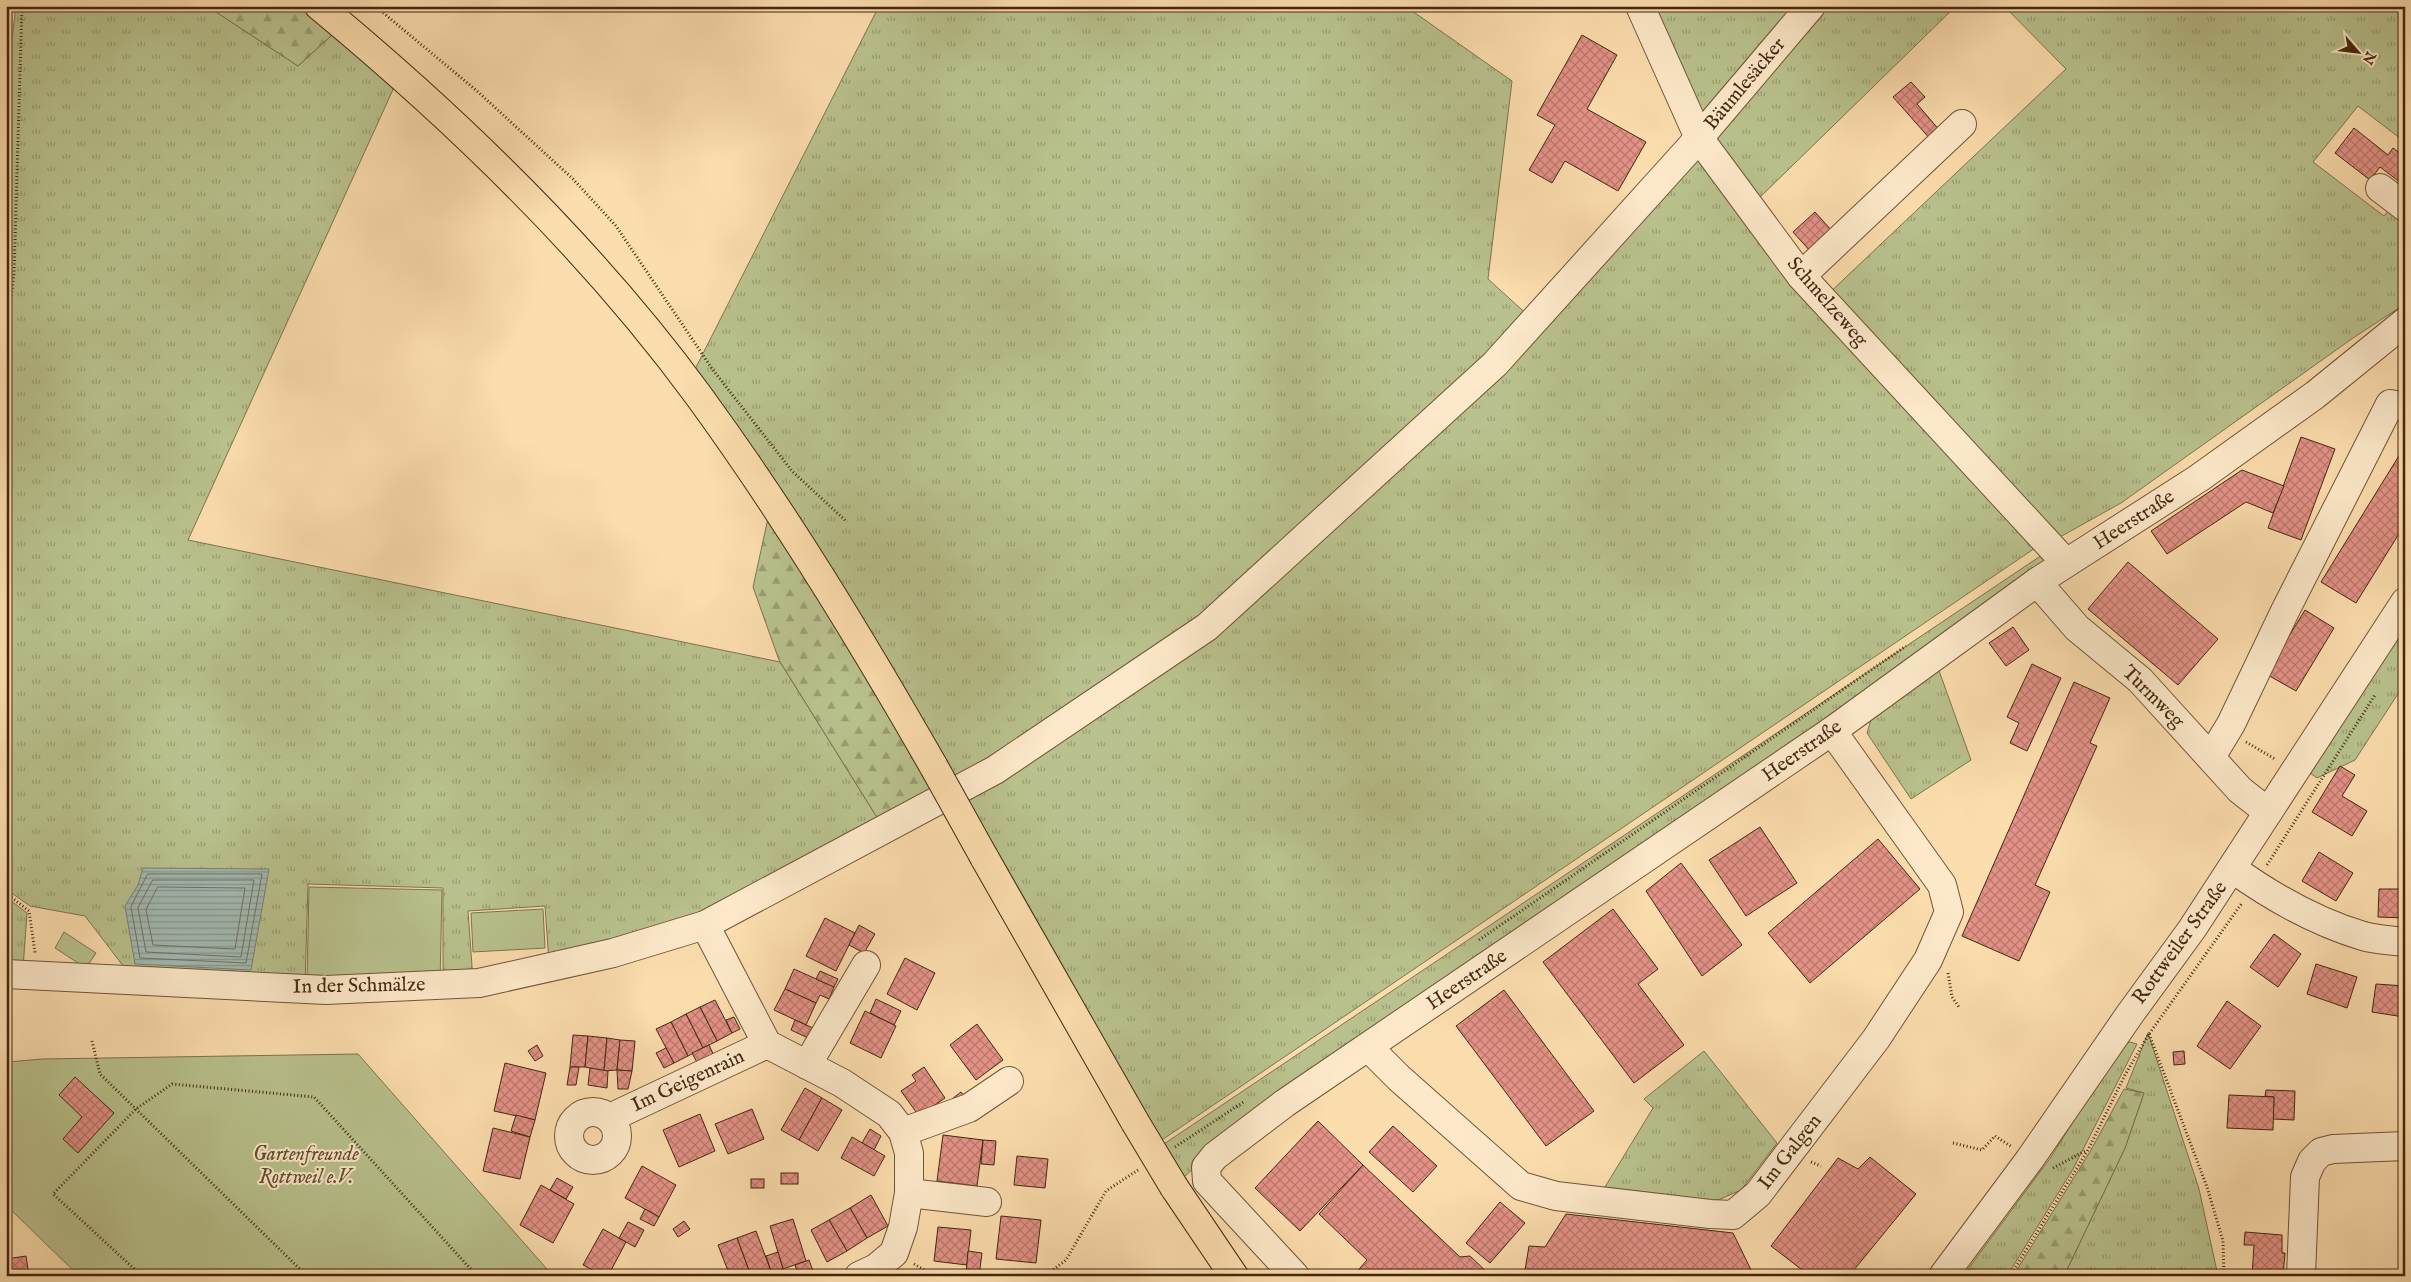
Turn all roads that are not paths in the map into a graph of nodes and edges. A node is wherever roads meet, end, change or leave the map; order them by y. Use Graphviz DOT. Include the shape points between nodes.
graph roads {
  1 [pos="319,6"];
  2 [pos="1640,6"];
  3 [pos="1811,6"];
  4 [pos="1962,124"];
  5 [pos="1698,138"];
  6 [pos="2380,188"];
  7 [pos="2405,207"];
  8 [pos="1800,276"];
  9 [pos="2405,322"];
  10 [pos="2405,407"];
  11 [pos="2066,563"];
  12 [pos="2037,582"];
  13 [pos="2405,602"];
  14 [pos="1832,731"];
  15 [pos="2211,757"];
  16 [pos="2268,812"];
  17 [pos="2233,869"];
  18 [pos="705,925"];
  19 [pos="2405,942"];
  20 [pos="866,965"];
  21 [pos="6,974"];
  22 [pos="768,1044"];
  23 [pos="1368,1047"];
  24 [pos="807,1065"];
  25 [pos="1008,1080"];
  26 [pos="607,1116"];
  27 [pos="903,1132"];
  28 [pos="2405,1146"];
  29 [pos="909,1193"];
  30 [pos="987,1202"];
  31 [pos="859,1276"];
  32 [pos="1234,1276"];
  33 [pos="1295,1276"];
  34 [pos="1943,1276"];
  35 [pos="2300,1276"];
  1 -- 32 [label="main road, bridge" via="398,71 507,175 613,290 697,394 862,640 1135,1122"];
  2 -- 5 [label="street, Schmelzeweg"];
  3 -- 5 [label="street, Bäumlesäcker"];
  4 -- 8 [label="street"];
  5 -- 8 [label="street, Schmelzeweg"];
  5 -- 18 [label="street, Bäumlesäcker" via="1495,364 1207,627 995,770"];
  6 -- 7 [label="street"];
  8 -- 11 [label="street, Schmelzeweg"];
  9 -- 11 [label="street, Heerstraße" via="2315,395 2199,478"];
  10 -- 15 [label="street" via="2390,404 2231,724"];
  11 -- 12 [label="street, Heerstraße"];
  12 -- 14 [label="street, Heerstraße"];
  12 -- 15 [label="street, Turmweg" via="2077,628 2140,680"];
  13 -- 16 [label="street, Rottweiler Straße"];
  14 -- 23 [label="street, Heerstraße"];
  14 -- 23 [label="street, Im Galgen" via="1942,885 1949,912 1928,960 1876,1039 1758,1194 1734,1215 1556,1196 1521,1186"];
  15 -- 16 [label="street, Turmweg" via="2240,790"];
  16 -- 17 [label="street, Rottweiler Straße"];
  17 -- 19 [label="street" via="2308,915 2364,936"];
  17 -- 34 [label="street, Rottweiler Straße" via="2030,1159"];
  18 -- 21 [label="street, In der Schmälze" via="613,953 479,983 326,990"];
  18 -- 22 [label="street, Im Geigenrain"];
  20 -- 24 [label="street"];
  22 -- 24 [label="street, Im Geigenrain"];
  22 -- 26 [label="street, Im Geigenrain" via="614,1116"];
  23 -- 33 [label="street, Heerstraße" via="1285,1103 1215,1156 1206,1167 1207,1181"];
  24 -- 27 [label="street, Im Geigenrain" via="842,1083 889,1114"];
  25 -- 27 [label="street" via="969,1108"];
  27 -- 29 [label="street, Im Geigenrain" via="909,1153"];
  28 -- 35 [label="street" via="2333,1149 2321,1152 2312,1161 2305,1178"];
  29 -- 30 [label="street"];
  29 -- 31 [label="street, Im Geigenrain" via="894,1253 876,1268"];
}
